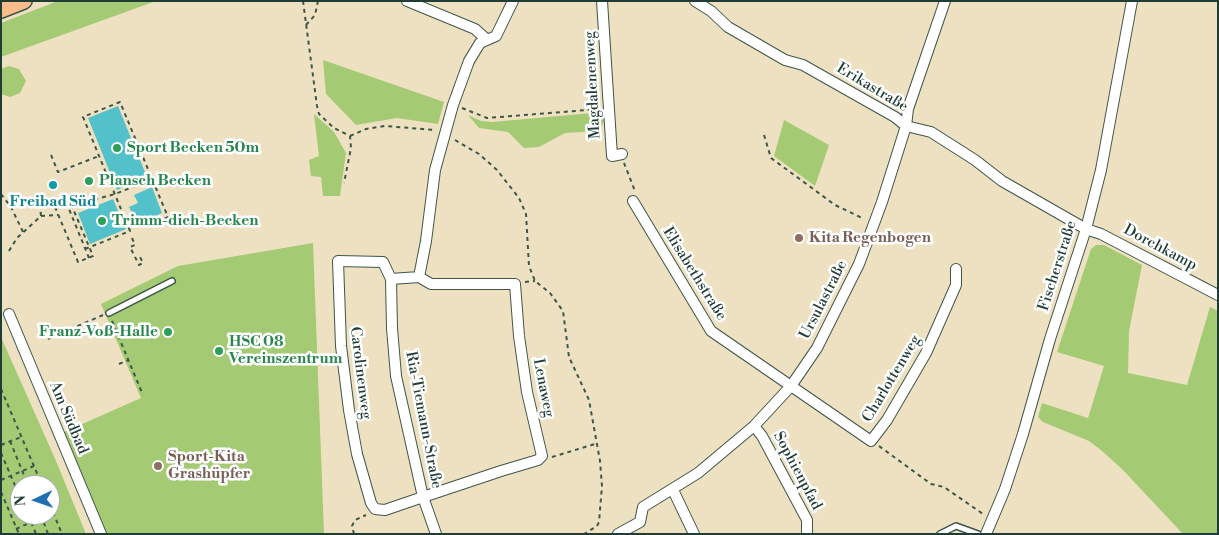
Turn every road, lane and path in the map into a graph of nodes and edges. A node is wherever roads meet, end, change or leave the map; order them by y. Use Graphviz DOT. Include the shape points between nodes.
graph roads {
  1 [pos="24,1"];
  2 [pos="303,1"];
  3 [pos="318,1"];
  4 [pos="407,1"];
  5 [pos="513,1"];
  6 [pos="602,1"];
  7 [pos="694,1"];
  8 [pos="945,1"];
  9 [pos="1132,1"];
  10 [pos="1,10"];
  11 [pos="306,25"];
  12 [pos="486,38"];
  13 [pos="453,105"];
  14 [pos="609,108"];
  15 [pos="906,126"];
  16 [pos="444,134"];
  17 [pos="764,135"];
  18 [pos="350,136"];
  19 [pos="622,154"];
  20 [pos="51,155"];
  21 [pos="99,156"];
  22 [pos="153,179"];
  23 [pos="344,184"];
  24 [pos="1,194"];
  25 [pos="115,194"];
  26 [pos="633,201"];
  27 [pos="11,206"];
  28 [pos="55,207"];
  29 [pos="74,211"];
  30 [pos="58,215"];
  31 [pos="41,216"];
  32 [pos="155,222"];
  33 [pos="873,223"];
  34 [pos="1086,229"];
  35 [pos="24,232"];
  36 [pos="132,238"];
  37 [pos="90,248"];
  38 [pos="86,249"];
  39 [pos="9,251"];
  40 [pos="140,256"];
  41 [pos="89,258"];
  42 [pos="956,269"];
  43 [pos="419,277"];
  44 [pos="391,280"];
  45 [pos="172,281"];
  46 [pos="1218,295"];
  47 [pos="109,313"];
  48 [pos="9,314"];
  49 [pos="118,335"];
  50 [pos="109,337"];
  51 [pos="48,339"];
  52 [pos="128,360"];
  53 [pos="119,364"];
  54 [pos="791,386"];
  55 [pos="2,392"];
  56 [pos="143,395"];
  57 [pos="754,426"];
  58 [pos="21,437"];
  59 [pos="10,441"];
  60 [pos="871,441"];
  61 [pos="596,444"];
  62 [pos="1,445"];
  63 [pos="1,453"];
  64 [pos="542,456"];
  65 [pos="34,466"];
  66 [pos="22,471"];
  67 [pos="11,475"];
  68 [pos="13,475"];
  69 [pos="24,475"];
  70 [pos="38,475"];
  71 [pos="673,490"];
  72 [pos="2,493"];
  73 [pos="423,496"];
  74 [pos="7,504"];
  75 [pos="1,507"];
  76 [pos="380,510"];
  77 [pos="992,520"];
  78 [pos="24,525"];
  79 [pos="16,528"];
  80 [pos="807,533"];
  81 [pos="19,534"];
  82 [pos="101,534"];
  83 [pos="354,534"];
  84 [pos="436,534"];
  85 [pos="584,534"];
  86 [pos="618,534"];
  87 [pos="694,534"];
  88 [pos="940,534"];
  89 [pos="978,534"];
  90 [pos="986,534"];
  1 -- 10 [label="main road"];
  2 -- 11 [label="path"];
  3 -- 11 [label="path" via="315,15"];
  4 -- 12 [label="street" via="474,29"];
  5 -- 12 [label="street" via="496,36"];
  6 -- 14 [label="street, Magdalenenweg"];
  7 -- 15 [label="street, Erikastraße" via="728,27 785,60 803,64"];
  8 -- 15 [label="street, Ursulastraße" via="908,108"];
  9 -- 34 [label="street, Fischerstraße"];
  11 -- 18 [label="path" via="319,114 334,128"];
  12 -- 13 [label="street" via="469,61"];
  13 -- 14 [label="path" via="487,118"];
  13 -- 16 [label="street"];
  14 -- 19 [label="street, Magdalenenweg" via="612,156"];
  15 -- 33 [label="street, Ursulastraße"];
  15 -- 34 [label="street, Erikastraße" via="931,132 1002,181"];
  16 -- 18 [label="path" via="412,127 384,126"];
  16 -- 43 [label="street" via="435,170"];
  16 -- 61 [label="path" via="479,154 497,170 519,198 526,214 529,266 535,281 564,310 569,357 589,400"];
  17 -- 33 [label="path" via="771,158 835,205"];
  18 -- 23 [label="path" via="352,148"];
  19 -- 26 [label="path" via="636,192"];
  20 -- 21 [label="path" via="58,172"];
  21 -- 22 [label="path" via="83,117 120,102"];
  21 -- 25 [label="path"];
  22 -- 25 [label="path"];
  22 -- 32 [label="path" via="168,217"];
  24 -- 27 [label="path"];
  25 -- 37 [label="path" via="130,231"];
  25 -- 38 [label="path" via="69,209"];
  26 -- 54 [label="street, Elisabethstraße" via="711,331"];
  27 -- 31 [label="path" via="26,204 38,194"];
  27 -- 35 [label="path"];
  28 -- 30 [label="path"];
  29 -- 37 [label="path"];
  30 -- 31 [label="path"];
  30 -- 41 [label="path" via="78,262"];
  31 -- 35 [label="path"];
  33 -- 54 [label="street, Ursulastraße" via="837,313"];
  34 -- 46 [label="street, Dorchkamp"];
  34 -- 77 [label="street, Fischerstraße" via="1023,434"];
  35 -- 39 [label="path"];
  36 -- 40 [label="path" via="135,245 130,246 139,265 143,263"];
  37 -- 38 [label="path"];
  37 -- 41 [label="path" via="93,256"];
  38 -- 41 [label="path"];
  42 -- 60 [label="street, Charlottenweg" via="956,285 926,353"];
  43 -- 44 [label="street, Lenaweg"];
  43 -- 64 [label="street, Lenaweg" via="431,284 515,284 526,383"];
  44 -- 73 [label="street, Ria-Tiemann-Straße" via="396,376"];
  44 -- 76 [label="street, Carolinenweg" via="383,262 338,261 340,346 349,410 371,503"];
  45 -- 47 [label="lane"];
  47 -- 49 [label="path"];
  47 -- 51 [label="path"];
  48 -- 82 [label="street, Am Südbad"];
  49 -- 50 [label="path"];
  49 -- 52 [label="path"];
  52 -- 53 [label="path"];
  52 -- 56 [label="path"];
  54 -- 57 [label="street, Ursulastraße"];
  54 -- 60 [label="street, Charlottenweg"];
  55 -- 58 [label="path"];
  57 -- 71 [label="street, Ursulastraße"];
  57 -- 80 [label="street, Sophienpfad" via="807,520"];
  58 -- 59 [label="path"];
  58 -- 65 [label="path"];
  59 -- 62 [label="path"];
  59 -- 66 [label="path"];
  60 -- 77 [label="path" via="931,484 944,487"];
  61 -- 64 [label="path" via="548,458"];
  61 -- 85 [label="path" via="602,486 599,522"];
  63 -- 67 [label="path"];
  64 -- 73 [label="street" via="538,460"];
  65 -- 66 [label="path"];
  65 -- 70 [label="path"];
  66 -- 68 [label="path"];
  66 -- 69 [label="path"];
  71 -- 86 [label="street, Ursulastraße" via="643,507 640,522"];
  71 -- 87 [label="street"];
  72 -- 74 [label="path"];
  73 -- 76 [label="street"];
  73 -- 84 [label="street, Ria-Tiemann-Straße"];
  74 -- 75 [label="path"];
  74 -- 79 [label="path"];
  76 -- 83 [label="path" via="355,520 352,526"];
  77 -- 90 [label="street, Fischerstraße"];
  78 -- 79 [label="path"];
  79 -- 81 [label="path"];
  88 -- 89 [label="lane" via="956,526"];
}
